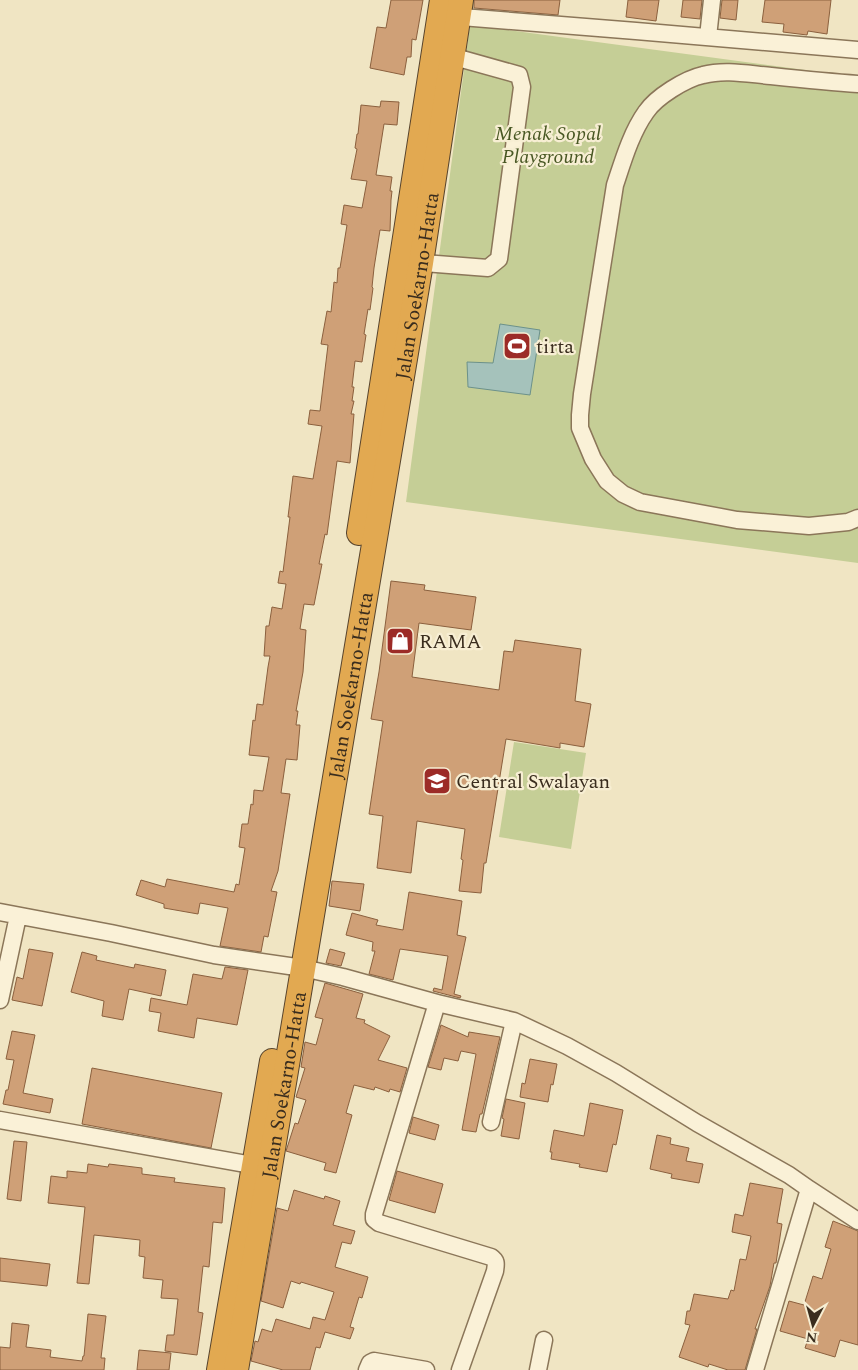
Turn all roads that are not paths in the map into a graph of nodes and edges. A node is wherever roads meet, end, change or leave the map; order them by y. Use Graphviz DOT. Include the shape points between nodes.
graph roads {
  1 [pos="712,0"];
  2 [pos="450,8"];
  3 [pos="708,37"];
  4 [pos="858,50"];
  5 [pos="442,54"];
  6 [pos="858,84"];
  7 [pos="411,262"];
  8 [pos="858,518"];
  9 [pos="0,912"];
  10 [pos="18,916"];
  11 [pos="296,967"];
  12 [pos="0,1000"];
  13 [pos="436,1003"];
  14 [pos="514,1021"];
  15 [pos="0,1120"];
  16 [pos="491,1122"];
  17 [pos="262,1167"];
  18 [pos="809,1189"];
  19 [pos="858,1221"];
  20 [pos="544,1340"];
  21 [pos="219,1370"];
  22 [pos="236,1370"];
  23 [pos="367,1370"];
  24 [pos="426,1370"];
  25 [pos="460,1370"];
  26 [pos="538,1370"];
  27 [pos="756,1370"];
  1 -- 3 [label="street"];
  2 -- 3 [label="street"];
  2 -- 5 [label="highway, Jalan Soekarno-Hatta"];
  3 -- 4 [label="street"];
  5 -- 7 [label="highway, Jalan Soekarno-Hatta"];
  5 -- 7 [label="street" via="519,76 522,87 499,259 488,268"];
  6 -- 8 [label="street" via="727,72 702,75 662,96 647,110 638,125 616,186 582,394 580,428 593,459 608,481 623,494 640,502 738,520 809,526"];
  7 -- 11 [label="highway, Jalan Soekarno-Hatta"];
  9 -- 10 [label="street"];
  10 -- 11 [label="street" via="240,960"];
  10 -- 12 [label="street"];
  11 -- 13 [label="street"];
  11 -- 17 [label="highway, Jalan Soekarno-Hatta"];
  13 -- 14 [label="street"];
  13 -- 25 [label="street" via="374,1220 495,1260 495,1271"];
  14 -- 16 [label="street"];
  14 -- 18 [label="street" via="608,1068"];
  15 -- 17 [label="street"];
  17 -- 21 [label="highway, Jalan Soekarno-Hatta"];
  17 -- 22 [label="highway, Jalan Soekarno-Hatta"];
  18 -- 19 [label="street"];
  18 -- 27 [label="street"];
  20 -- 26 [label="street"];
  23 -- 24 [label="street" via="374,1361"];
}
